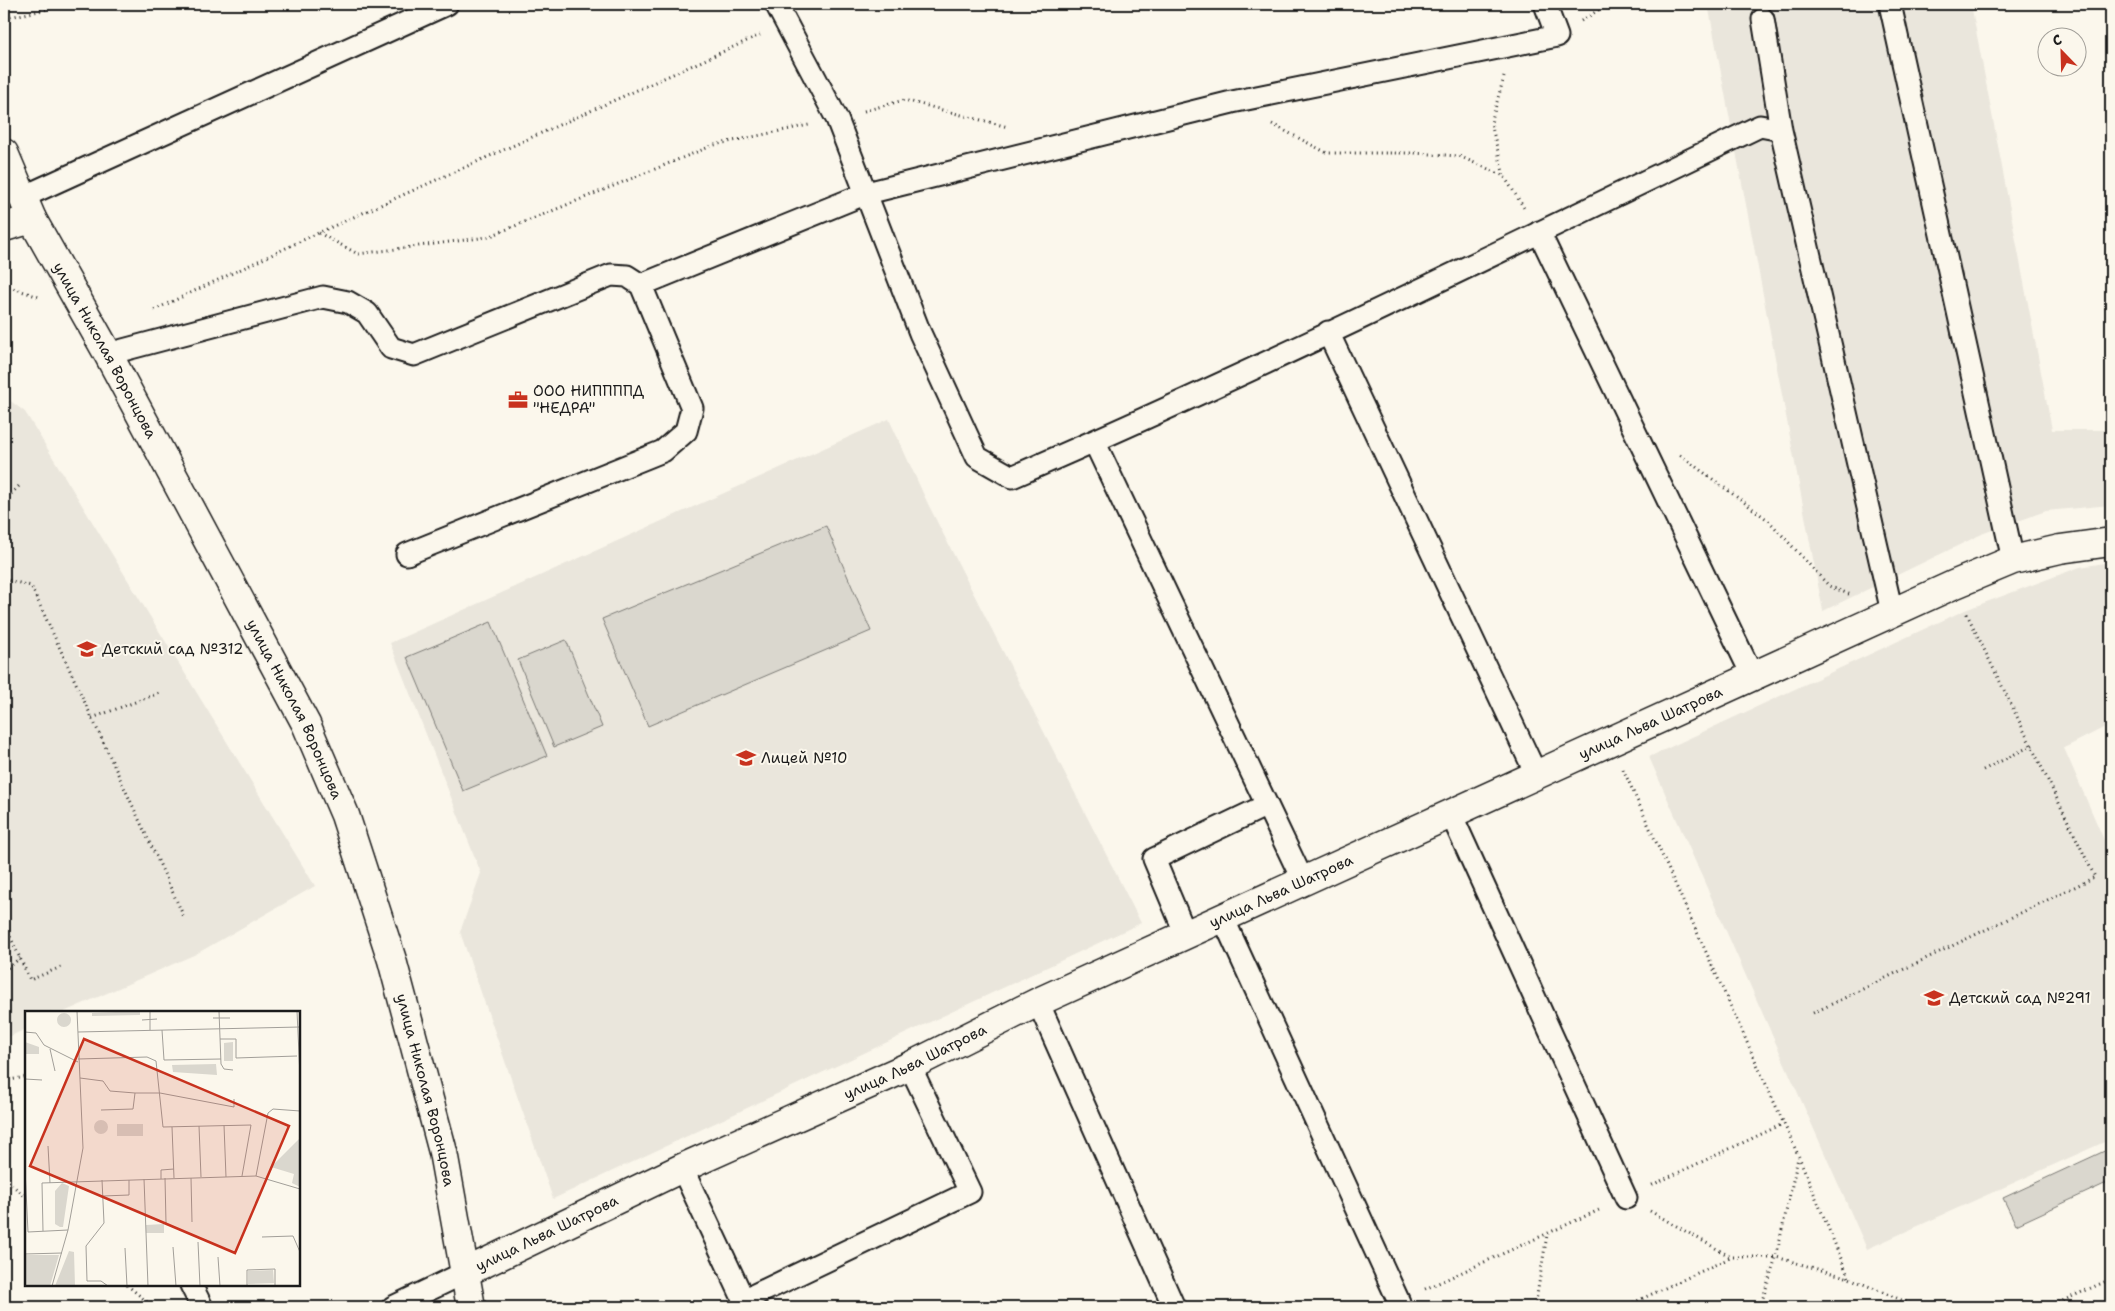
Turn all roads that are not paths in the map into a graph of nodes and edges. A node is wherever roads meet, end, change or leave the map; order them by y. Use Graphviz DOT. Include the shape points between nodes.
graph roads {
  1 [pos="447,4"];
  2 [pos="776,4"];
  3 [pos="1545,4"];
  4 [pos="1890,4"];
  5 [pos="1763,18"];
  6 [pos="1781,130"];
  7 [pos="4,154"];
  8 [pos="867,193"];
  9 [pos="27,208"];
  10 [pos="4,227"];
  11 [pos="1539,232"];
  12 [pos="641,285"];
  13 [pos="1328,332"];
  14 [pos="108,354"];
  15 [pos="1094,441"];
  16 [pos="2111,542"];
  17 [pos="407,554"];
  18 [pos="2013,560"];
  19 [pos="1892,612"];
  20 [pos="1753,677"];
  21 [pos="1536,774"];
  22 [pos="1267,805"];
  23 [pos="1451,814"];
  24 [pos="1303,882"];
  25 [pos="1223,918"];
  26 [pos="1186,935"];
  27 [pos="1038,1002"];
  28 [pos="910,1066"];
  29 [pos="682,1168"];
  30 [pos="1626,1198"];
  31 [pos="464,1273"];
  32 [pos="192,1286"];
  33 [pos="1398,1302"];
  34 [pos="746,1304"];
  35 [pos="202,1307"];
  36 [pos="393,1307"];
  37 [pos="471,1307"];
  38 [pos="1174,1307"];
  1 -- 9 [label="lane"];
  2 -- 8 [label="lane" via="837,119"];
  3 -- 8 [label="lane" via="1558,36 1232,102"];
  4 -- 18 [label="lane"];
  5 -- 6 [label="lane"];
  6 -- 11 [label="lane" via="1760,126"];
  6 -- 19 [label="lane"];
  7 -- 9 [label="street, улица Николая Воронцова"];
  8 -- 12 [label="lane"];
  8 -- 15 [label="lane" via="920,333 978,457 1012,477"];
  9 -- 10 [label="street"];
  9 -- 14 [label="street, улица Николая Воронцова"];
  11 -- 13 [label="lane"];
  11 -- 20 [label="lane"];
  12 -- 14 [label="lane" via="627,276 611,275 414,355 391,348 367,313 348,302 323,297"];
  12 -- 17 [label="lane" via="692,408 686,431 663,451"];
  13 -- 15 [label="lane"];
  13 -- 21 [label="lane"];
  14 -- 31 [label="street, улица Николая Воронцова" via="306,724 345,815 392,960 443,1152"];
  15 -- 22 [label="lane"];
  16 -- 18 [label="street, улица Льва Шатрова"];
  18 -- 19 [label="street, улица Льва Шатрова"];
  19 -- 20 [label="street, улица Льва Шатрова"];
  20 -- 21 [label="street, улица Льва Шатрова"];
  21 -- 23 [label="street, улица Льва Шатрова"];
  22 -- 24 [label="lane"];
  22 -- 26 [label="lane" via="1154,859"];
  23 -- 24 [label="street, улица Льва Шатрова"];
  23 -- 30 [label="lane"];
  24 -- 25 [label="street, улица Льва Шатрова"];
  25 -- 26 [label="street, улица Льва Шатрова"];
  25 -- 33 [label="lane"];
  26 -- 27 [label="street, улица Льва Шатрова"];
  27 -- 28 [label="street, улица Льва Шатрова"];
  27 -- 38 [label="lane"];
  28 -- 29 [label="street, улица Льва Шатрова"];
  28 -- 34 [label="lane" via="970,1192"];
  29 -- 31 [label="street, улица Льва Шатрова"];
  29 -- 34 [label="lane"];
  31 -- 36 [label="lane"];
  31 -- 37 [label="street, улица Николая Воронцова"];
  32 -- 35 [label="lane"];
}
